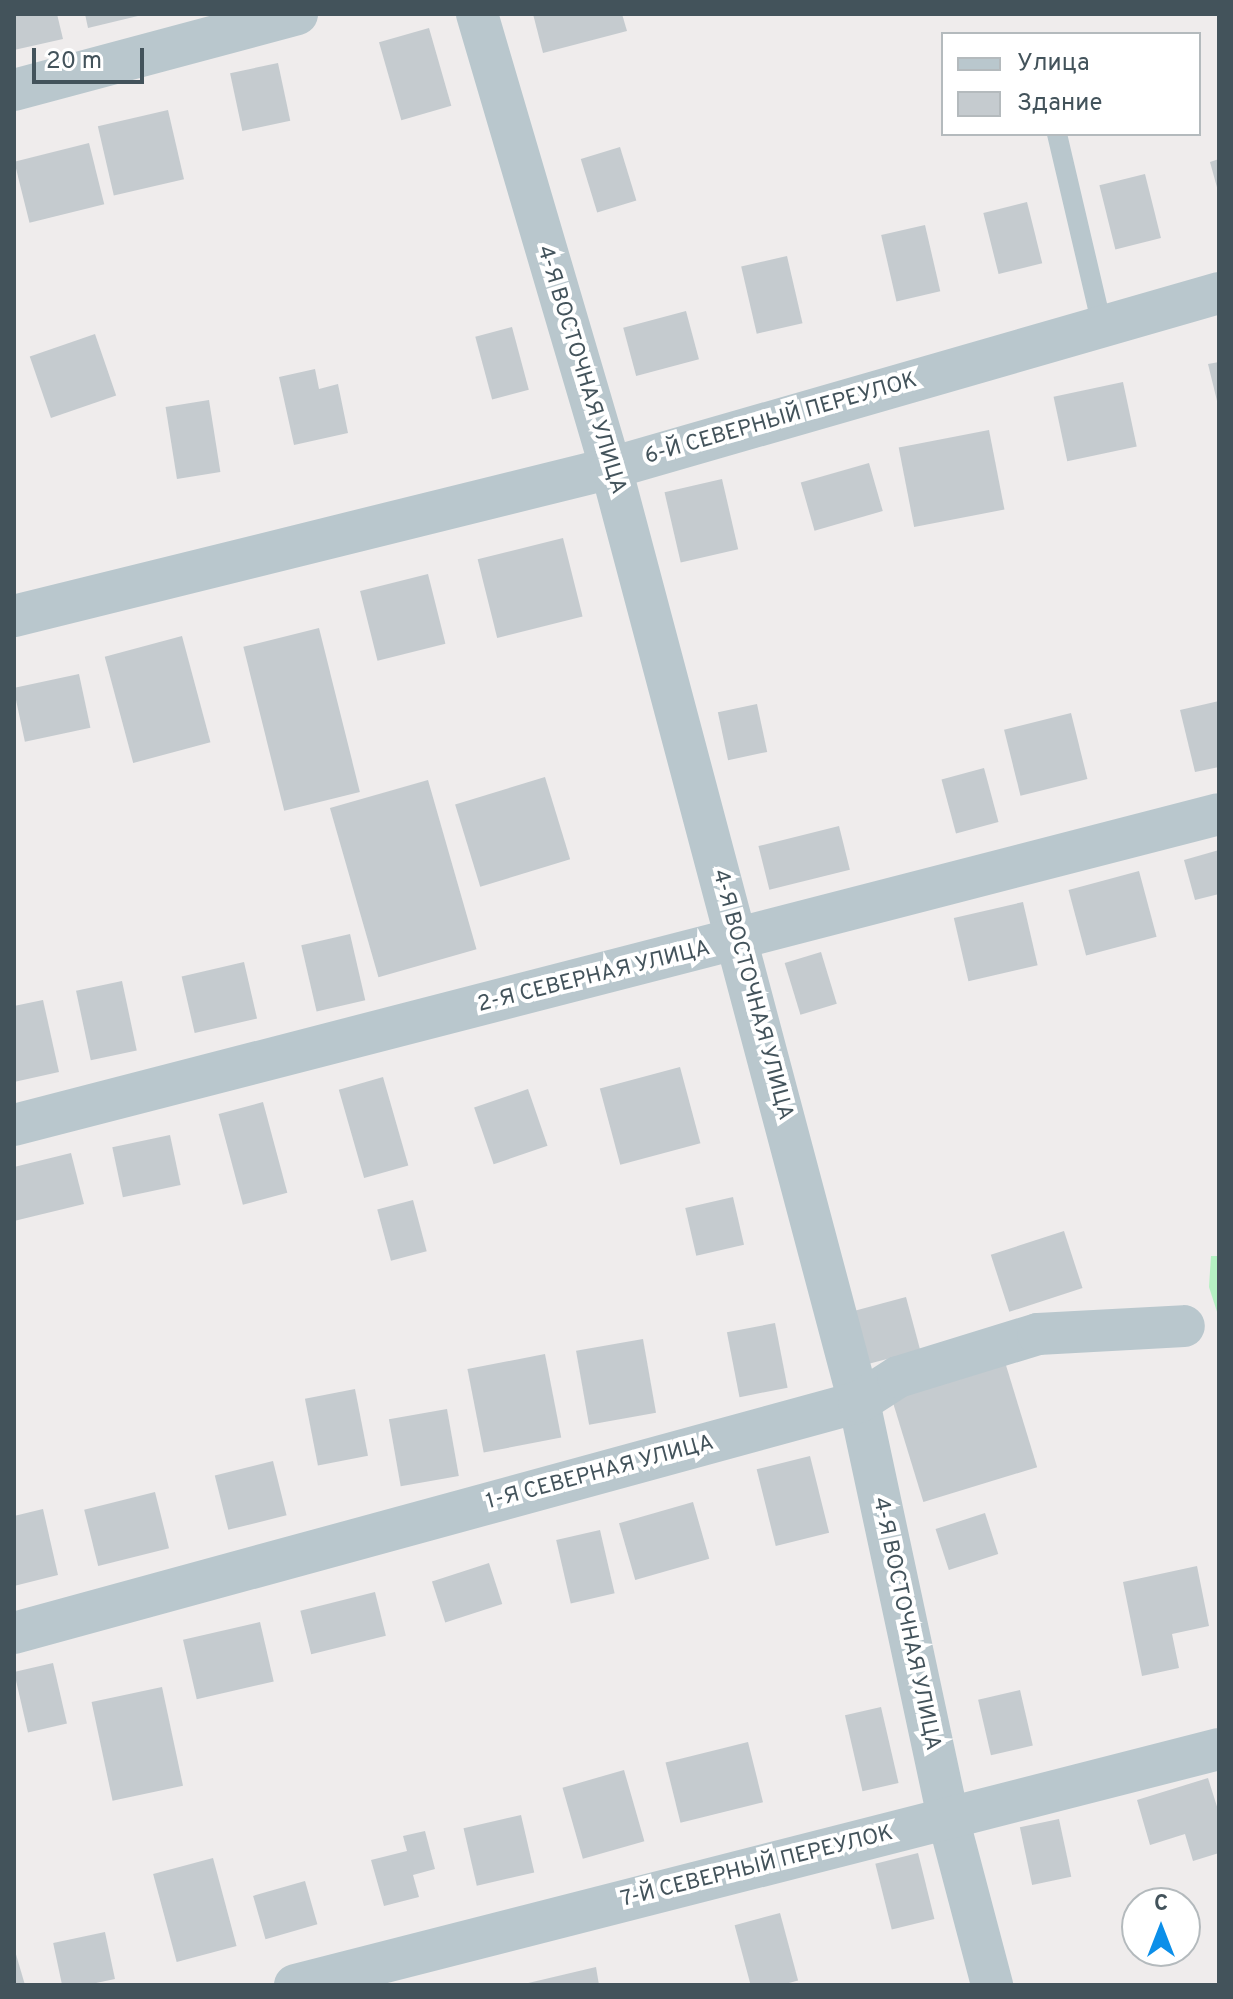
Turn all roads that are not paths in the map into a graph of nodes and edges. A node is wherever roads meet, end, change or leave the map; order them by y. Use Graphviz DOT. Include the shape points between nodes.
graph roads {
  1 [pos="297,14"];
  2 [pos="477,14"];
  3 [pos="14,90"];
  4 [pos="1057,136"];
  5 [pos="1219,293"];
  6 [pos="1102,326"];
  7 [pos="611,468"];
  8 [pos="14,616"];
  9 [pos="1219,814"];
  10 [pos="738,940"];
  11 [pos="14,1125"];
  12 [pos="1184,1326"];
  13 [pos="859,1402"];
  14 [pos="14,1633"];
  15 [pos="1219,1749"];
  16 [pos="948,1818"];
  17 [pos="295,1985"];
  18 [pos="992,1985"];
  1 -- 3 [label="street"];
  2 -- 7 [label="street, 4-Я ВОСТОЧНАЯ УЛИЦА"];
  4 -- 6 [label="lane"];
  5 -- 6 [label="street, 6-Й СЕВЕРНЫЙ ПЕРЕУЛОК"];
  6 -- 7 [label="street, 6-Й СЕВЕРНЫЙ ПЕРЕУЛОК"];
  7 -- 8 [label="street, 6-Й СЕВЕРНЫЙ ПЕРЕУЛОК"];
  7 -- 10 [label="street, 4-Я ВОСТОЧНАЯ УЛИЦА"];
  9 -- 10 [label="street, 2-Я СЕВЕРНАЯ УЛИЦА"];
  10 -- 11 [label="street, 2-Я СЕВЕРНАЯ УЛИЦА"];
  10 -- 13 [label="street, 4-Я ВОСТОЧНАЯ УЛИЦА"];
  12 -- 13 [label="street, 1-Я СЕВЕРНАЯ УЛИЦА" via="1038,1334 898,1377"];
  13 -- 14 [label="street, 1-Я СЕВЕРНАЯ УЛИЦА"];
  13 -- 16 [label="street, 4-Я ВОСТОЧНАЯ УЛИЦА"];
  15 -- 16 [label="street, 7-Й СЕВЕРНЫЙ ПЕРЕУЛОК"];
  16 -- 17 [label="street, 7-Й СЕВЕРНЫЙ ПЕРЕУЛОК"];
  16 -- 18 [label="street, 4-Я ВОСТОЧНАЯ УЛИЦА"];
}
